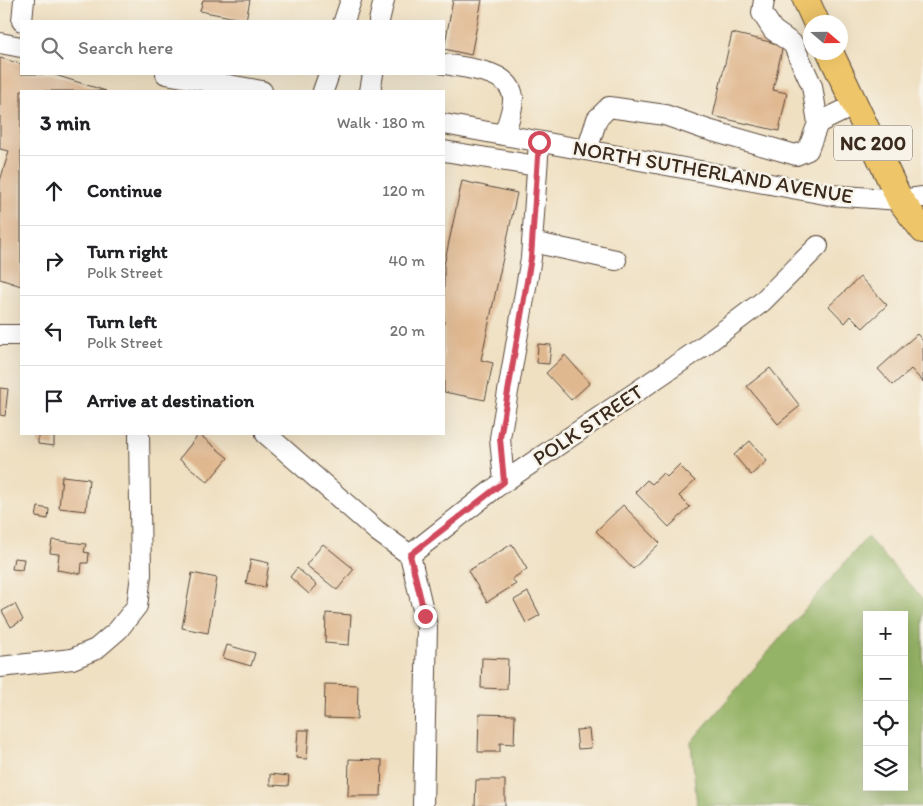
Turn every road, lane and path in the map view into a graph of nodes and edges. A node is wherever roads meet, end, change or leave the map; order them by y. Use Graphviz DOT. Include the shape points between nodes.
graph roads {
  1 [pos="24,0"];
  2 [pos="351,0"];
  3 [pos="384,0"];
  4 [pos="764,0"];
  5 [pos="806,0"];
  6 [pos="813,15"];
  7 [pos="22,20"];
  8 [pos="344,20"];
  9 [pos="379,20"];
  10 [pos="834,60"];
  11 [pos="445,64"];
  12 [pos="329,75"];
  13 [pos="373,75"];
  14 [pos="177,81"];
  15 [pos="254,90"];
  16 [pos="323,90"];
  17 [pos="370,90"];
  18 [pos="855,105"];
  19 [pos="818,123"];
  20 [pos="445,124"];
  21 [pos="504,135"];
  22 [pos="539,142"];
  23 [pos="587,150"];
  24 [pos="446,151"];
  25 [pos="537,166"];
  26 [pos="912,198"];
  27 [pos="923,230"];
  28 [pos="532,242"];
  29 [pos="818,246"];
  30 [pos="616,260"];
  31 [pos="0,335"];
  32 [pos="20,335"];
  33 [pos="139,435"];
  34 [pos="267,435"];
  35 [pos="504,482"];
  36 [pos="410,555"];
  37 [pos="0,667"];
  38 [pos="423,806"];
  1 -- 7 [label="street"];
  2 -- 8 [label="street"];
  3 -- 9 [label="street"];
  4 -- 19 [label="street" via="762,13 774,30 793,44 812,86"];
  5 -- 6 [label="main road"];
  10 -- 18 [label="main road, NC 200"];
  11 -- 21 [label="street" via="497,75 509,85 513,98"];
  12 -- 16 [label="street"];
  13 -- 17 [label="street"];
  14 -- 15 [label="street"];
  18 -- 19 [label="street"];
  18 -- 26 [label="main road, NC 200"];
  19 -- 23 [label="street" via="808,150 796,155 665,115 609,107 597,119"];
  20 -- 21 [label="street, NORTH SUTHERLAND AVENUE"];
  21 -- 22 [label="street, NORTH SUTHERLAND AVENUE"];
  22 -- 23 [label="street, NORTH SUTHERLAND AVENUE"];
  22 -- 25 [label="street"];
  23 -- 26 [label="street, NORTH SUTHERLAND AVENUE" via="830,194"];
  24 -- 25 [label="street"];
  25 -- 28 [label="street"];
  26 -- 27 [label="main road, NC 200"];
  28 -- 30 [label="street"];
  28 -- 35 [label="street" via="500,438"];
  29 -- 35 [label="street, POLK STREET" via="762,302"];
  31 -- 32 [label="street"];
  33 -- 37 [label="street" via="141,575 136,606 118,630 96,649 72,659"];
  34 -- 36 [label="street" via="377,531"];
  35 -- 36 [label="street, POLK STREET"];
  36 -- 38 [label="street" via="427,627"];
}
